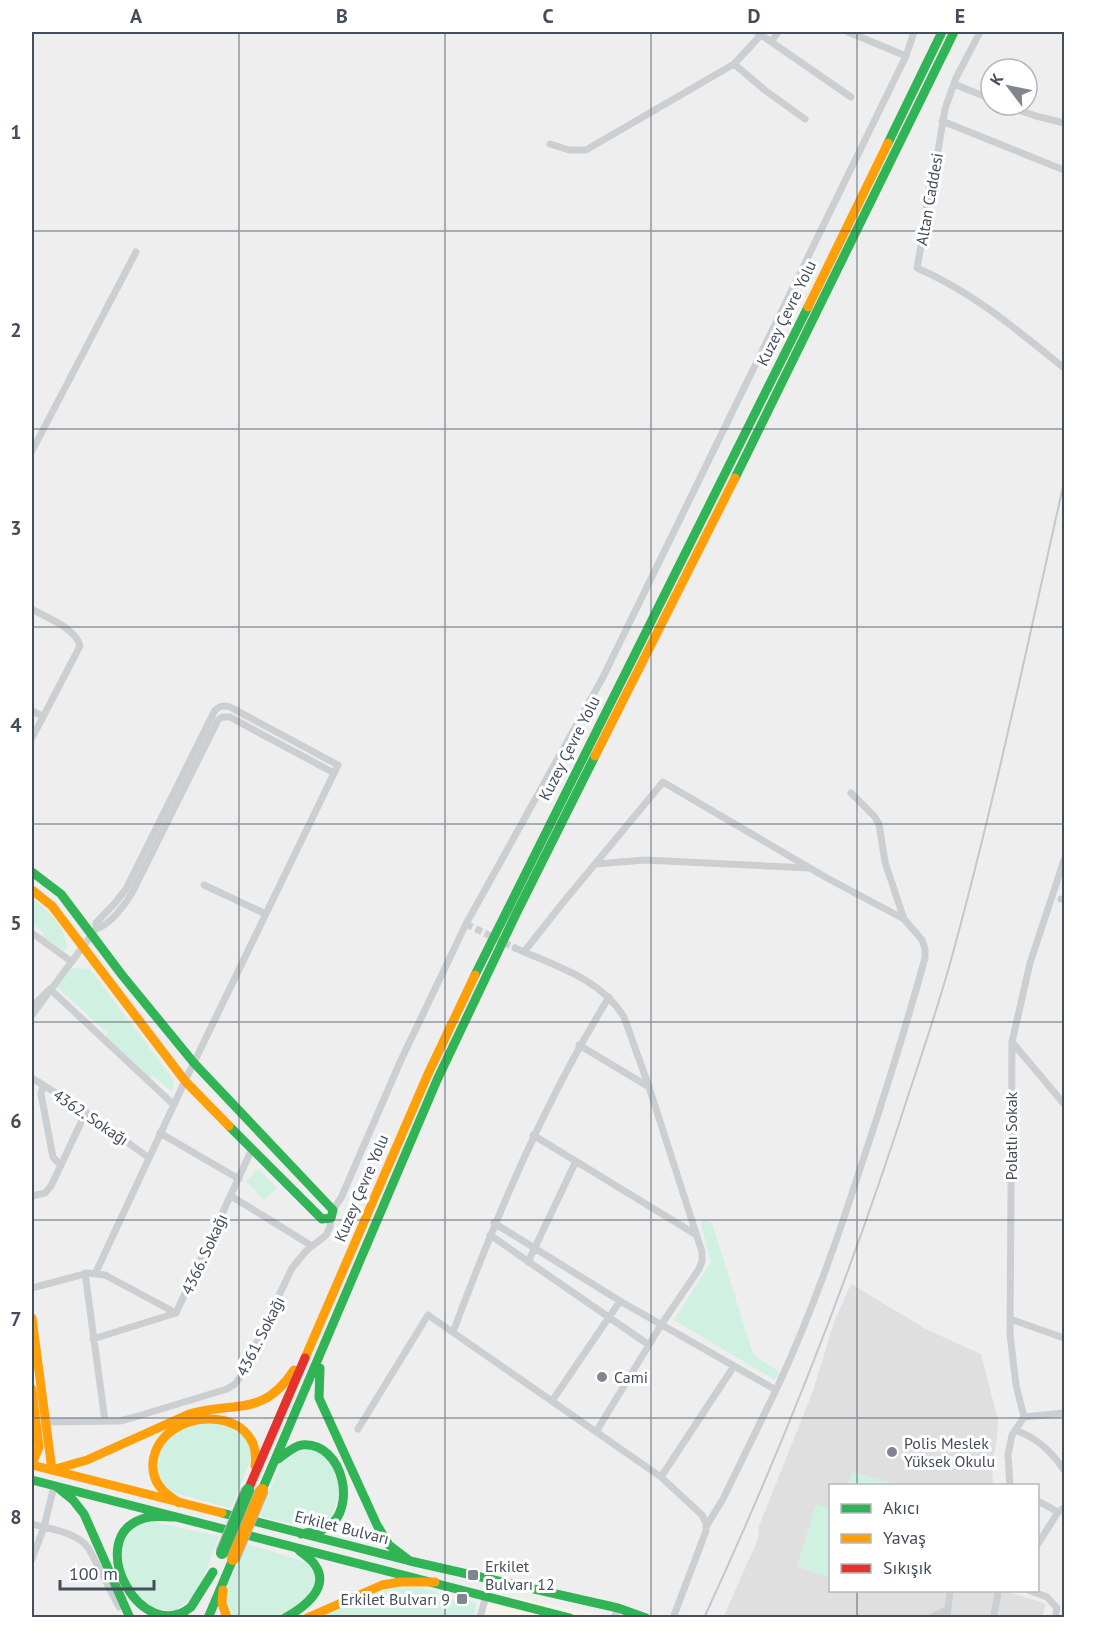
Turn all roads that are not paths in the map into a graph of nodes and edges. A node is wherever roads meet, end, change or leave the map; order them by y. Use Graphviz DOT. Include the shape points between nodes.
graph roads {
  1 [pos="778,32"];
  2 [pos="848,32"];
  3 [pos="914,32"];
  4 [pos="942,32"];
  5 [pos="954,32"];
  6 [pos="980,32"];
  7 [pos="759,33"];
  8 [pos="771,42"];
  9 [pos="906,56"];
  10 [pos="734,64"];
  11 [pos="954,84"];
  12 [pos="979,94"];
  13 [pos="851,97"];
  14 [pos="1039,117"];
  15 [pos="805,118"];
  16 [pos="942,120"];
  17 [pos="1065,123"];
  18 [pos="550,144"];
  19 [pos="1065,170"];
  20 [pos="136,252"];
  21 [pos="1065,368"];
  22 [pos="32,451"];
  23 [pos="32,609"];
  24 [pos="221,706"];
  25 [pos="32,711"];
  26 [pos="42,716"];
  27 [pos="225,716"];
  28 [pos="32,738"];
  29 [pos="334,773"];
  30 [pos="851,793"];
  31 [pos="1065,860"];
  32 [pos="596,864"];
  33 [pos="809,868"];
  34 [pos="32,872"];
  35 [pos="204,885"];
  36 [pos="32,890"];
  37 [pos="266,914"];
  38 [pos="904,919"];
  39 [pos="94,932"];
  40 [pos="32,933"];
  41 [pos="83,947"];
  42 [pos="515,948"];
  43 [pos="524,952"];
  44 [pos="72,962"];
  45 [pos="50,989"];
  46 [pos="609,997"];
  47 [pos="32,1007"];
  48 [pos="32,1015"];
  49 [pos="1012,1042"];
  50 [pos="579,1046"];
  51 [pos="194,1063"];
  52 [pos="32,1078"];
  53 [pos="185,1081"];
  54 [pos="43,1085"];
  55 [pos="649,1087"];
  56 [pos="1065,1104"];
  57 [pos="174,1105"];
  58 [pos="86,1112"];
  59 [pos="160,1133"];
  60 [pos="533,1135"];
  61 [pos="252,1149"];
  62 [pos="149,1158"];
  63 [pos="576,1161"];
  64 [pos="61,1166"];
  65 [pos="239,1179"];
  66 [pos="32,1196"];
  67 [pos="231,1196"];
  68 [pos="332,1214"];
  69 [pos="494,1223"];
  70 [pos="696,1234"];
  71 [pos="490,1235"];
  72 [pos="312,1246"];
  73 [pos="535,1248"];
  74 [pos="528,1262"];
  75 [pos="96,1272"];
  76 [pos="85,1274"];
  77 [pos="32,1288"];
  78 [pos="620,1300"];
  79 [pos="176,1313"];
  80 [pos="609,1317"];
  81 [pos="32,1318"];
  82 [pos="1010,1319"];
  83 [pos="661,1325"];
  84 [pos="317,1330"];
  85 [pos="453,1332"];
  86 [pos="1065,1338"];
  87 [pos="93,1339"];
  88 [pos="649,1345"];
  89 [pos="321,1352"];
  90 [pos="734,1366"];
  91 [pos="32,1389"];
  92 [pos="776,1390"];
  93 [pos="552,1401"];
  94 [pos="1065,1413"];
  95 [pos="1024,1417"];
  96 [pos="105,1421"];
  97 [pos="46,1422"];
  98 [pos="358,1429"];
  99 [pos="1015,1430"];
  100 [pos="596,1432"];
  101 [pos="32,1464"];
  102 [pos="272,1467"];
  103 [pos="52,1470"];
  104 [pos="1065,1470"];
  105 [pos="660,1477"];
  106 [pos="32,1480"];
  107 [pos="1010,1482"];
  108 [pos="56,1486"];
  109 [pos="249,1490"];
  110 [pos="1039,1501"];
  111 [pos="179,1503"];
  112 [pos="1061,1510"];
  113 [pos="174,1516"];
  114 [pos="32,1524"];
  115 [pos="707,1526"];
  116 [pos="44,1527"];
  117 [pos="302,1534"];
  118 [pos="1039,1543"];
  119 [pos="297,1548"];
  120 [pos="227,1556"];
  121 [pos="32,1559"];
  122 [pos="410,1561"];
  123 [pos="213,1572"];
  124 [pos="225,1579"];
  125 [pos="435,1582"];
  126 [pos="950,1592"];
  127 [pos="1033,1592"];
  128 [pos="998,1594"];
  129 [pos="486,1596"];
  130 [pos="948,1609"];
  131 [pos="616,1613"];
  132 [pos="637,1616"];
  133 [pos="124,1617"];
  134 [pos="130,1617"];
  135 [pos="194,1617"];
  136 [pos="208,1617"];
  137 [pos="226,1617"];
  138 [pos="285,1617"];
  139 [pos="307,1617"];
  140 [pos="480,1617"];
  141 [pos="570,1617"];
  142 [pos="673,1617"];
  143 [pos="930,1617"];
  144 [pos="948,1617"];
  145 [pos="993,1617"];
  146 [pos="1055,1617"];
  1 -- 8 [label="street"];
  2 -- 9 [label="street"];
  3 -- 9 [label="street, 4361. Sokağı"];
  4 -- 84 [label="main road, Kuzey Çevre Yolu" via="726,474 505,912 428,1074"];
  5 -- 89 [label="main road, Kuzey Çevre Yolu" via="515,915 437,1080"];
  6 -- 11 [label="street, Altan Caddesi"];
  7 -- 8 [label="street"];
  7 -- 10 [label="street"];
  8 -- 13 [label="street"];
  9 -- 68 [label="street, 4361. Sokağı" via="603,677 466,924"];
  10 -- 15 [label="street"];
  10 -- 18 [label="street" via="586,150"];
  11 -- 12 [label="street"];
  11 -- 16 [label="street, Altan Caddesi"];
  14 -- 17 [label="street"];
  16 -- 19 [label="street"];
  16 -- 21 [label="street, Altan Caddesi" via="917,268 983,303"];
  20 -- 22 [label="street"];
  23 -- 26 [label="street" via="68,630 80,646"];
  24 -- 27 [label="street"];
  24 -- 29 [label="street" via="230,707 338,765"];
  24 -- 39 [label="street" via="214,712 126,889 96,923"];
  25 -- 26 [label="street"];
  26 -- 28 [label="street"];
  27 -- 29 [label="street"];
  27 -- 39 [label="street" via="218,720 132,893 121,909"];
  29 -- 37 [label="street"];
  30 -- 38 [label="street" via="879,824 885,862"];
  31 -- 49 [label="street, Polatlı Sokak" via="1030,963"];
  32 -- 33 [label="street" via="645,860"];
  32 -- 33 [label="street" via="663,782"];
  32 -- 43 [label="street"];
  33 -- 38 [label="street"];
  34 -- 39 [label="main road" via="61,894"];
  35 -- 37 [label="street"];
  36 -- 41 [label="main road" via="52,906"];
  37 -- 51 [label="street"];
  38 -- 92 [label="street" via="922,940 925,958 891,1077 835,1245"];
  39 -- 41 [label="street"];
  39 -- 51 [label="main road"];
  40 -- 44 [label="street"];
  41 -- 44 [label="street"];
  41 -- 53 [label="main road"];
  42 -- 43 [label="street"];
  43 -- 46 [label="street" via="586,980"];
  44 -- 45 [label="street"];
  45 -- 47 [label="street"];
  45 -- 48 [label="street"];
  45 -- 57 [label="street"];
  46 -- 50 [label="street"];
  46 -- 55 [label="street" via="624,1017"];
  49 -- 56 [label="street"];
  49 -- 82 [label="street, Polatlı Sokak"];
  50 -- 55 [label="street"];
  50 -- 60 [label="street"];
  51 -- 53 [label="street"];
  51 -- 68 [label="main road"];
  52 -- 54 [label="street, 4362. Sokağı"];
  53 -- 57 [label="street"];
  53 -- 61 [label="main road"];
  54 -- 58 [label="street, 4362. Sokağı"];
  54 -- 64 [label="street" via="41,1094 53,1157"];
  55 -- 70 [label="street"];
  57 -- 59 [label="street"];
  58 -- 62 [label="street, 4362. Sokağı"];
  58 -- 64 [label="street"];
  59 -- 62 [label="street"];
  59 -- 65 [label="street"];
  60 -- 63 [label="street"];
  60 -- 69 [label="street"];
  61 -- 65 [label="street, 4366. Sokağı"];
  61 -- 68 [label="main road" via="322,1219"];
  62 -- 75 [label="street"];
  63 -- 70 [label="street"];
  63 -- 73 [label="street"];
  64 -- 66 [label="street" via="49,1190"];
  65 -- 67 [label="street, 4366. Sokağı"];
  67 -- 72 [label="street"];
  67 -- 79 [label="street, 4366. Sokağı"];
  68 -- 72 [label="street, 4361. Sokağı" via="326,1235"];
  69 -- 71 [label="street"];
  69 -- 73 [label="street"];
  70 -- 83 [label="street" via="702,1252 701,1265"];
  71 -- 74 [label="street"];
  71 -- 85 [label="street"];
  72 -- 96 [label="street, 4361. Sokağı" via="292,1268 235,1384 149,1413"];
  73 -- 74 [label="street"];
  73 -- 78 [label="street"];
  74 -- 80 [label="street"];
  75 -- 76 [label="street"];
  75 -- 79 [label="street"];
  76 -- 77 [label="street"];
  76 -- 87 [label="street"];
  78 -- 80 [label="street"];
  78 -- 83 [label="street"];
  79 -- 87 [label="street, 4366. Sokağı"];
  80 -- 88 [label="street"];
  80 -- 93 [label="street"];
  81 -- 97 [label="main road"];
  82 -- 86 [label="street"];
  82 -- 95 [label="street, Polatlı Sokak"];
  83 -- 88 [label="street"];
  83 -- 90 [label="street"];
  84 -- 103 [label="main road" via="287,1380 261,1401 244,1407 191,1413 88,1460"];
  84 -- 109 [label="main road, Kuzey Çevre Yolu"];
  85 -- 93 [label="street"];
  85 -- 98 [label="street" via="428,1315"];
  87 -- 96 [label="street"];
  88 -- 100 [label="street"];
  89 -- 102 [label="main road, Kuzey Çevre Yolu"];
  89 -- 122 [label="main road" via="319,1398 380,1532 394,1550"];
  90 -- 92 [label="street"];
  90 -- 105 [label="street"];
  91 -- 101 [label="main road" via="39,1447"];
  92 -- 115 [label="street"];
  93 -- 100 [label="street"];
  94 -- 95 [label="street"];
  95 -- 99 [label="street"];
  96 -- 97 [label="street, 4361. Sokağı"];
  97 -- 103 [label="main road"];
  99 -- 104 [label="street" via="1040,1442"];
  99 -- 107 [label="street" via="1008,1455"];
  100 -- 105 [label="street"];
  101 -- 103 [label="main road, Erkilet Bulvarı"];
  102 -- 117 [label="main road" via="286,1451 306,1444 325,1450 339,1466 344,1489 338,1515 320,1530"];
  102 -- 120 [label="main road, Kuzey Çevre Yolu, bridge"];
  103 -- 111 [label="main road, Erkilet Bulvarı"];
  105 -- 115 [label="street" via="702,1515"];
  106 -- 108 [label="main road, Erkilet Bulvarı"];
  108 -- 113 [label="main road, Erkilet Bulvarı"];
  108 -- 116 [label="street"];
  108 -- 134 [label="main road" via="84,1514"];
  109 -- 111 [label="main road" via="256,1456 250,1437 226,1421 196,1419 168,1433 152,1459 155,1480 164,1493"];
  109 -- 120 [label="main road, bridge"];
  110 -- 112 [label="street"];
  111 -- 117 [label="main road, Erkilet Bulvarı"];
  112 -- 118 [label="street"];
  113 -- 119 [label="main road, Erkilet Bulvarı"];
  113 -- 123 [label="main road" via="140,1518 123,1534 117,1559 126,1589 153,1611 177,1614 192,1605"];
  114 -- 116 [label="street"];
  115 -- 142 [label="street"];
  116 -- 121 [label="street"];
  116 -- 133 [label="street" via="87,1545"];
  117 -- 122 [label="main road, Erkilet Bulvarı"];
  119 -- 125 [label="main road, Erkilet Bulvarı"];
  119 -- 138 [label="main road" via="314,1564 318,1585 307,1603"];
  120 -- 123 [label="main road"];
  120 -- 124 [label="main road"];
  122 -- 131 [label="main road, Erkilet Bulvarı"];
  123 -- 135 [label="main road"];
  124 -- 136 [label="main road"];
  124 -- 137 [label="main road" via="222,1603"];
  125 -- 129 [label="main road, Erkilet Bulvarı"];
  125 -- 139 [label="main road" via="382,1585"];
  126 -- 130 [label="street"];
  127 -- 146 [label="street" via="1051,1599 1057,1608"];
  128 -- 145 [label="street"];
  129 -- 140 [label="street"];
  129 -- 141 [label="main road, Erkilet Bulvarı"];
  130 -- 143 [label="street"];
  130 -- 144 [label="street"];
  131 -- 132 [label="main road, Erkilet Bulvarı"];
}
